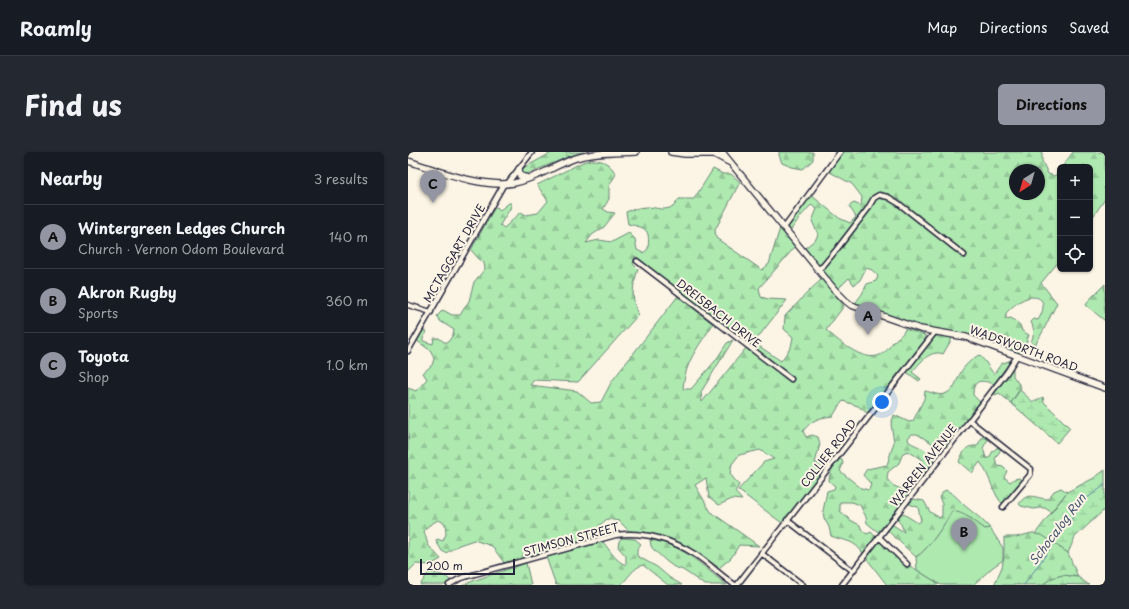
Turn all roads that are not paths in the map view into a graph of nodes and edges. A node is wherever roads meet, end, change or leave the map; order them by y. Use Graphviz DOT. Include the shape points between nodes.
graph roads {
  1 [pos="532,152"];
  2 [pos="636,152"];
  3 [pos="671,152"];
  4 [pos="722,152"];
  5 [pos="840,152"];
  6 [pos="408,161"];
  7 [pos="731,163"];
  8 [pos="519,169"];
  9 [pos="530,178"];
  10 [pos="506,184"];
  11 [pos="784,228"];
  12 [pos="964,255"];
  13 [pos="638,260"];
  14 [pos="818,269"];
  15 [pos="408,304"];
  16 [pos="431,312"];
  17 [pos="935,332"];
  18 [pos="408,351"];
  19 [pos="1017,356"];
  20 [pos="791,379"];
  21 [pos="1105,388"];
  22 [pos="969,420"];
  23 [pos="1004,507"];
  24 [pos="787,520"];
  25 [pos="879,537"];
  26 [pos="761,553"];
  27 [pos="907,564"];
  28 [pos="853,571"];
  29 [pos="449,585"];
  30 [pos="736,585"];
  31 [pos="803,585"];
  32 [pos="842,585"];
  1 -- 8 [label="street, MCTAGGART DRIVE"];
  2 -- 9 [label="main road" via="577,157"];
  3 -- 7 [label="main road" via="714,154"];
  4 -- 7 [label="main road, WADSWORTH ROAD"];
  5 -- 11 [label="street"];
  6 -- 10 [label="main road" via="476,182"];
  7 -- 11 [label="main road, WADSWORTH ROAD"];
  8 -- 9 [label="main road" via="520,176"];
  8 -- 10 [label="street, MCTAGGART DRIVE"];
  9 -- 10 [label="main road"];
  10 -- 16 [label="street, MCTAGGART DRIVE"];
  11 -- 14 [label="main road, WADSWORTH ROAD"];
  12 -- 14 [label="street" via="898,203 879,195"];
  13 -- 20 [label="street, DREISBACH DRIVE"];
  14 -- 17 [label="main road, WADSWORTH ROAD" via="851,305"];
  15 -- 16 [label="street"];
  16 -- 18 [label="street, MCTAGGART DRIVE"];
  17 -- 19 [label="main road, WADSWORTH ROAD" via="966,337"];
  17 -- 24 [label="street, COLLIER ROAD"];
  19 -- 21 [label="main road, WADSWORTH ROAD"];
  19 -- 22 [label="street, WARREN AVENUE" via="1008,372"];
  22 -- 23 [label="street" via="1031,469 1030,475"];
  22 -- 25 [label="street, WARREN AVENUE"];
  24 -- 26 [label="street, COLLIER ROAD"];
  24 -- 28 [label="street"];
  25 -- 27 [label="street"];
  25 -- 28 [label="street, WARREN AVENUE"];
  26 -- 30 [label="street, COLLIER ROAD"];
  26 -- 31 [label="street"];
  28 -- 32 [label="street, WARREN AVENUE"];
  29 -- 30 [label="street, STIMSON STREET" via="468,576 616,535 629,534 654,537 673,543 696,555"];
}
